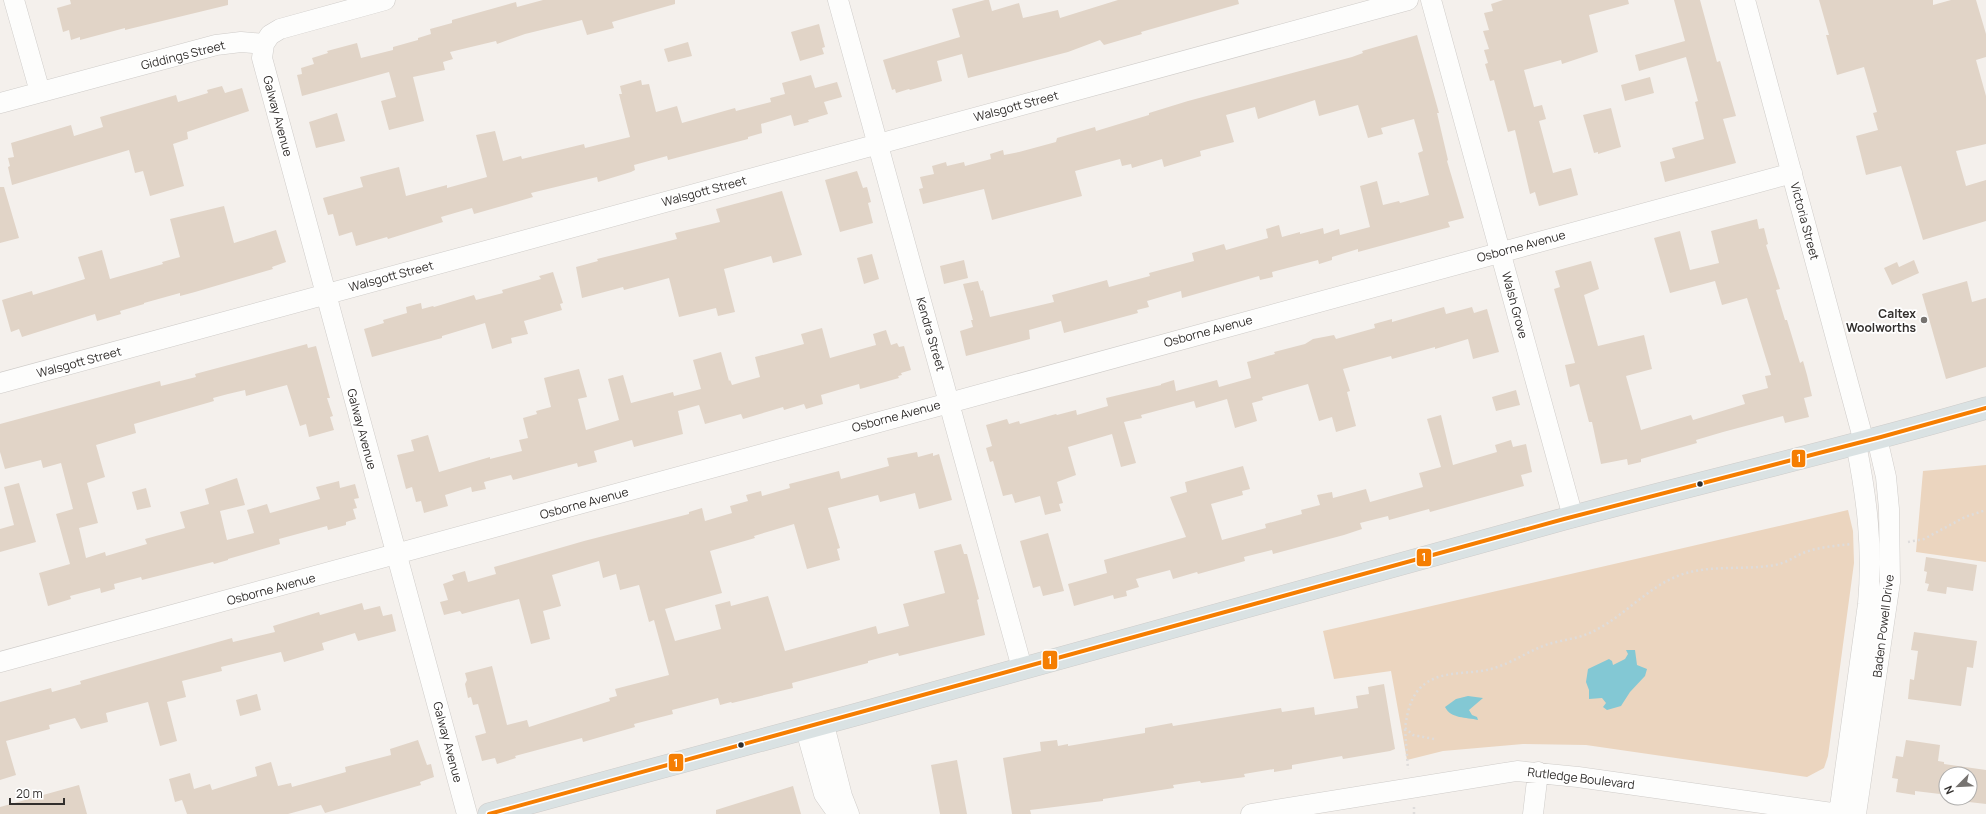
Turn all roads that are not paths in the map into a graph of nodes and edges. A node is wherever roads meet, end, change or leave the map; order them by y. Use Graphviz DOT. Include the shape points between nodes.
graph roads {
  1 [pos="14,0"];
  2 [pos="384,0"];
  3 [pos="838,0"];
  4 [pos="1408,0"];
  5 [pos="1431,0"];
  6 [pos="1745,0"];
  7 [pos="264,44"];
  8 [pos="40,92"];
  9 [pos="0,103"];
  10 [pos="878,144"];
  11 [pos="1792,173"];
  12 [pos="1500,252"];
  13 [pos="326,294"];
  14 [pos="0,383"];
  15 [pos="950,401"];
  16 [pos="1986,408"];
  17 [pos="1866,441"];
  18 [pos="1573,517"];
  19 [pos="397,554"];
  20 [pos="0,662"];
  21 [pos="1022,668"];
  22 [pos="815,727"];
  23 [pos="1855,761"];
  24 [pos="1538,772"];
  25 [pos="467,814"];
  26 [pos="488,814"];
  27 [pos="838,814"];
  28 [pos="849,814"];
  29 [pos="1251,814"];
  30 [pos="1533,814"];
  31 [pos="1839,814"];
  32 [pos="1856,814"];
  1 -- 8 [label="street"];
  2 -- 7 [label="street" via="280,29 270,35"];
  3 -- 10 [label="street, Kendra Street"];
  4 -- 10 [label="street, Walsgott Street"];
  5 -- 12 [label="street, Walsh Grove"];
  6 -- 11 [label="street, Victoria Street"];
  7 -- 8 [label="street, Giddings Street" via="241,42 216,45"];
  7 -- 13 [label="street, Galway Avenue" via="262,58"];
  8 -- 9 [label="street, Giddings Street"];
  10 -- 13 [label="street, Walsgott Street"];
  10 -- 15 [label="street, Kendra Street"];
  11 -- 12 [label="street, Osborne Avenue"];
  11 -- 17 [label="street, Victoria Street"];
  12 -- 15 [label="street, Osborne Avenue"];
  12 -- 18 [label="street, Walsh Grove"];
  13 -- 14 [label="street, Walsgott Street"];
  13 -- 19 [label="street, Galway Avenue"];
  15 -- 19 [label="street, Osborne Avenue"];
  15 -- 21 [label="street, Kendra Street"];
  16 -- 17 [label="main road"];
  17 -- 18 [label="main road"];
  17 -- 23 [label="street, Baden Powell Drive" via="1870,571"];
  17 -- 23 [label="street, Baden Powell Drive" via="1887,487 1891,544 1888,597"];
  18 -- 21 [label="main road"];
  19 -- 20 [label="street, Osborne Avenue"];
  19 -- 25 [label="street, Galway Avenue"];
  21 -- 22 [label="main road"];
  22 -- 26 [label="main road"];
  22 -- 27 [label="street" via="824,794"];
  22 -- 28 [label="street"];
  23 -- 31 [label="street, Baden Powell Drive"];
  23 -- 32 [label="street, Baden Powell Drive"];
  24 -- 29 [label="street, Rutledge Boulevard" via="1491,774"];
  24 -- 30 [label="street"];
  24 -- 31 [label="street, Rutledge Boulevard"];
}
